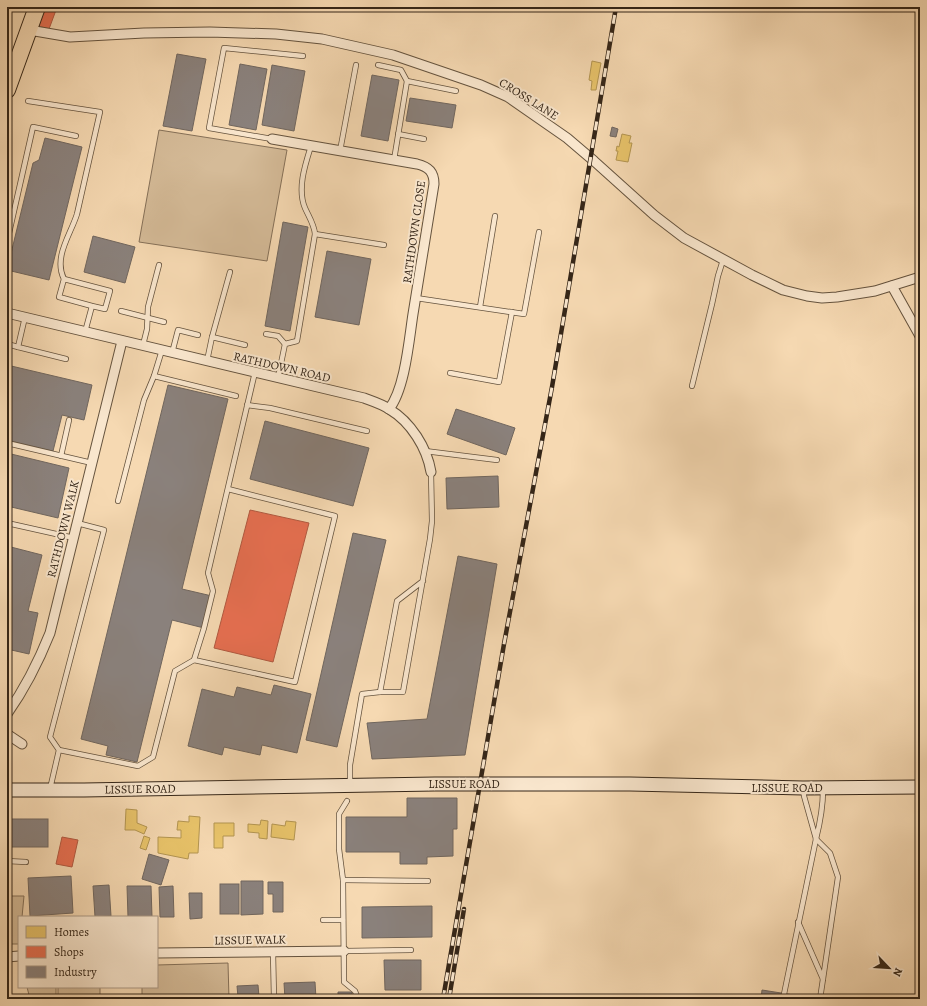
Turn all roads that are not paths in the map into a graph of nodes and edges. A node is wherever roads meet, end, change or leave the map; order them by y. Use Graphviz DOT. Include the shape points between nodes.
graph roads {
  1 [pos="37,7"];
  2 [pos="29,30"];
  3 [pos="303,56"];
  4 [pos="356,65"];
  5 [pos="378,65"];
  6 [pos="407,81"];
  7 [pos="7,90"];
  8 [pos="456,91"];
  9 [pos="28,101"];
  10 [pos="398,134"];
  11 [pos="76,136"];
  12 [pos="272,139"];
  13 [pos="424,139"];
  14 [pos="311,146"];
  15 [pos="340,151"];
  16 [pos="394,160"];
  17 [pos="495,216"];
  18 [pos="539,232"];
  19 [pos="315,234"];
  20 [pos="7,242"];
  21 [pos="384,245"];
  22 [pos="723,260"];
  23 [pos="159,265"];
  24 [pos="230,272"];
  25 [pos="920,277"];
  26 [pos="64,279"];
  27 [pos="892,286"];
  28 [pos="416,298"];
  29 [pos="92,306"];
  30 [pos="480,306"];
  31 [pos="121,311"];
  32 [pos="512,312"];
  33 [pos="7,313"];
  34 [pos="25,317"];
  35 [pos="148,318"];
  36 [pos="164,322"];
  37 [pos="85,332"];
  38 [pos="266,334"];
  39 [pos="198,335"];
  40 [pos="212,336"];
  41 [pos="920,336"];
  42 [pos="122,340"];
  43 [pos="7,344"];
  44 [pos="285,344"];
  45 [pos="245,345"];
  46 [pos="143,346"];
  47 [pos="18,347"];
  48 [pos="162,350"];
  49 [pos="172,353"];
  50 [pos="66,359"];
  51 [pos="207,361"];
  52 [pos="255,372"];
  53 [pos="450,373"];
  54 [pos="154,376"];
  55 [pos="278,378"];
  56 [pos="692,386"];
  57 [pos="236,396"];
  58 [pos="247,405"];
  59 [pos="389,409"];
  60 [pos="69,420"];
  61 [pos="368,431"];
  62 [pos="7,443"];
  63 [pos="425,451"];
  64 [pos="61,456"];
  65 [pos="497,460"];
  66 [pos="92,463"];
  67 [pos="431,472"];
  68 [pos="228,489"];
  69 [pos="118,501"];
  70 [pos="7,523"];
  71 [pos="77,523"];
  72 [pos="74,538"];
  73 [pos="423,581"];
  74 [pos="194,660"];
  75 [pos="380,692"];
  76 [pos="7,714"];
  77 [pos="7,734"];
  78 [pos="22,744"];
  79 [pos="59,750"];
  80 [pos="350,785"];
  81 [pos="920,787"];
  82 [pos="803,788"];
  83 [pos="824,788"];
  84 [pos="7,790"];
  85 [pos="50,790"];
  86 [pos="348,801"];
  87 [pos="816,839"];
  88 [pos="7,861"];
  89 [pos="26,862"];
  90 [pos="343,880"];
  91 [pos="428,881"];
  92 [pos="323,920"];
  93 [pos="343,920"];
  94 [pos="798,922"];
  95 [pos="411,950"];
  96 [pos="344,951"];
  97 [pos="273,952"];
  98 [pos="158,953"];
  99 [pos="7,956"];
  100 [pos="18,956"];
  101 [pos="822,979"];
  102 [pos="274,999"];
  103 [pos="358,999"];
  104 [pos="783,999"];
  105 [pos="820,999"];
  1 -- 2 [label="highway"];
  2 -- 7 [label="highway" via="16,58"];
  2 -- 22 [label="street, CROSS LANE" via="70,37 210,32 282,35 322,39 420,63 494,90 522,106 572,142 668,227"];
  3 -- 12 [label="lane" via="224,48 209,128"];
  4 -- 15 [label="lane"];
  5 -- 6 [label="lane" via="401,70"];
  6 -- 8 [label="lane"];
  6 -- 10 [label="lane"];
  9 -- 26 [label="lane" via="100,112 77,214 60,263"];
  10 -- 13 [label="lane"];
  10 -- 16 [label="lane"];
  11 -- 20 [label="lane" via="33,127"];
  12 -- 14 [label="street, RATHDOWN CLOSE"];
  14 -- 15 [label="street, RATHDOWN CLOSE"];
  14 -- 19 [label="lane" via="306,161 302,193 304,206 313,223"];
  15 -- 16 [label="street, RATHDOWN CLOSE"];
  16 -- 28 [label="street, RATHDOWN CLOSE" via="425,166 434,176"];
  17 -- 30 [label="lane"];
  18 -- 32 [label="lane" via="524,314"];
  19 -- 21 [label="lane"];
  19 -- 44 [label="lane" via="297,341"];
  22 -- 27 [label="street, CROSS LANE" via="783,290 807,296 849,296"];
  22 -- 56 [label="lane"];
  23 -- 35 [label="lane" via="148,308"];
  24 -- 40 [label="lane"];
  25 -- 27 [label="street, CROSS LANE"];
  26 -- 29 [label="lane" via="59,297"];
  26 -- 29 [label="lane" via="110,291 105,309"];
  27 -- 41 [label="street"];
  28 -- 30 [label="lane"];
  28 -- 59 [label="street, RATHDOWN CLOSE" via="401,382"];
  29 -- 37 [label="lane"];
  30 -- 32 [label="lane"];
  31 -- 35 [label="lane"];
  32 -- 53 [label="lane" via="499,382"];
  33 -- 34 [label="street, RATHDOWN ROAD"];
  34 -- 37 [label="street, RATHDOWN ROAD"];
  34 -- 47 [label="lane"];
  35 -- 36 [label="lane"];
  35 -- 46 [label="lane"];
  37 -- 42 [label="street, RATHDOWN ROAD"];
  38 -- 44 [label="lane" via="278,336"];
  39 -- 49 [label="lane" via="178,330"];
  40 -- 45 [label="lane"];
  40 -- 51 [label="lane"];
  42 -- 46 [label="street, RATHDOWN ROAD"];
  42 -- 66 [label="street, RATHDOWN WALK"];
  43 -- 47 [label="lane"];
  44 -- 55 [label="lane"];
  46 -- 48 [label="street, RATHDOWN ROAD"];
  47 -- 50 [label="lane"];
  48 -- 49 [label="street, RATHDOWN ROAD"];
  48 -- 54 [label="lane"];
  49 -- 51 [label="street, RATHDOWN ROAD"];
  51 -- 52 [label="street, RATHDOWN ROAD"];
  52 -- 55 [label="street, RATHDOWN ROAD"];
  52 -- 58 [label="lane"];
  54 -- 57 [label="lane"];
  54 -- 69 [label="lane" via="144,400"];
  55 -- 59 [label="street, RATHDOWN ROAD" via="364,398"];
  58 -- 61 [label="lane"];
  58 -- 68 [label="lane"];
  59 -- 63 [label="street, RATHDOWN ROAD" via="407,424"];
  60 -- 64 [label="lane"];
  62 -- 64 [label="lane"];
  63 -- 65 [label="lane"];
  63 -- 67 [label="street, RATHDOWN ROAD"];
  64 -- 66 [label="lane"];
  66 -- 71 [label="street, RATHDOWN WALK"];
  67 -- 73 [label="lane, RATHDOWN ROAD" via="432,521"];
  68 -- 74 [label="lane" via="208,573 213,591"];
  68 -- 74 [label="lane" via="335,516 295,682"];
  70 -- 72 [label="lane"];
  71 -- 72 [label="street, RATHDOWN WALK"];
  71 -- 79 [label="lane" via="104,530 50,737"];
  72 -- 76 [label="street, RATHDOWN WALK" via="50,633 23,692"];
  73 -- 75 [label="lane" via="397,601"];
  73 -- 75 [label="lane, RATHDOWN ROAD" via="403,692"];
  74 -- 79 [label="lane" via="174,671 153,757 138,766"];
  75 -- 80 [label="lane" via="362,694 350,765"];
  77 -- 78 [label="street"];
  79 -- 85 [label="lane"];
  80 -- 82 [label="street, LISSUE ROAD" via="630,784"];
  80 -- 85 [label="street, LISSUE ROAD"];
  81 -- 83 [label="street, LISSUE ROAD"];
  82 -- 83 [label="street, LISSUE ROAD"];
  82 -- 87 [label="lane"];
  83 -- 87 [label="lane"];
  84 -- 85 [label="street, LISSUE ROAD"];
  86 -- 90 [label="lane" via="339,814 339,849"];
  87 -- 94 [label="lane"];
  87 -- 101 [label="lane" via="830,853 838,877"];
  88 -- 89 [label="lane"];
  90 -- 91 [label="lane"];
  90 -- 93 [label="lane"];
  92 -- 93 [label="lane"];
  93 -- 96 [label="lane"];
  94 -- 101 [label="lane"];
  94 -- 104 [label="lane"];
  95 -- 96 [label="lane"];
  96 -- 97 [label="street, LISSUE WALK"];
  96 -- 103 [label="lane" via="344,982 355,991"];
  97 -- 98 [label="street, LISSUE WALK"];
  97 -- 102 [label="lane"];
  99 -- 100 [label="street"];
  101 -- 105 [label="lane"];
}
